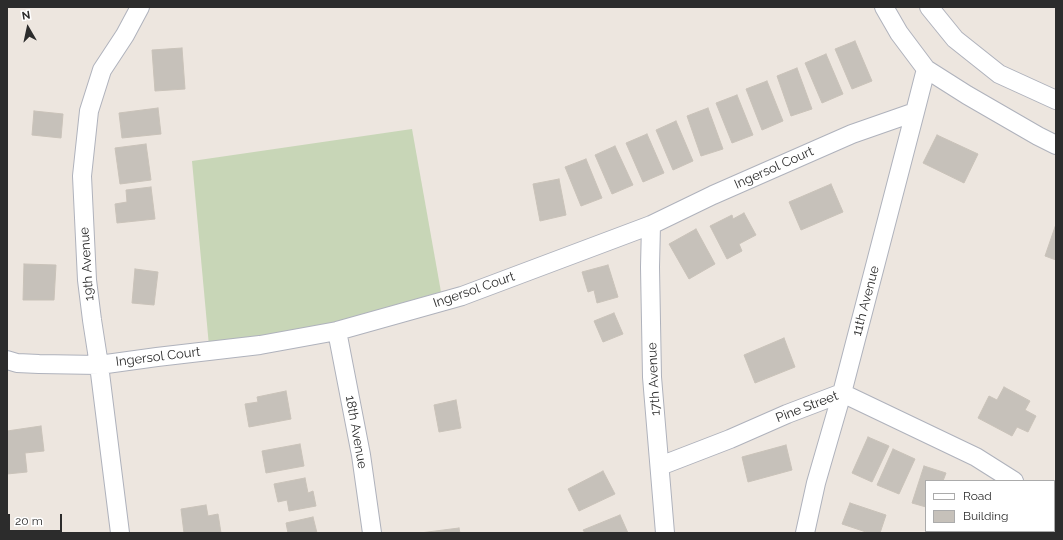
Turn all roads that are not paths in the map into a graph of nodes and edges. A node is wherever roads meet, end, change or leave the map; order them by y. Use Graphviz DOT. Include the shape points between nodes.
graph roads {
  1 [pos="140,7"];
  2 [pos="884,7"];
  3 [pos="929,7"];
  4 [pos="926,69"];
  5 [pos="1056,100"];
  6 [pos="916,112"];
  7 [pos="1056,145"];
  8 [pos="651,225"];
  9 [pos="337,331"];
  10 [pos="7,360"];
  11 [pos="100,365"];
  12 [pos="842,393"];
  13 [pos="660,466"];
  14 [pos="1012,480"];
  15 [pos="120,533"];
  16 [pos="372,533"];
  17 [pos="665,533"];
  18 [pos="805,533"];
  1 -- 11 [label="street, 19th Avenue" via="102,70 89,110 82,176 86,280"];
  2 -- 4 [label="street" via="899,33"];
  3 -- 5 [label="street" via="955,39 998,74"];
  4 -- 6 [label="street, 11th Avenue"];
  4 -- 7 [label="street"];
  6 -- 8 [label="street, Ingersol Court" via="818,148"];
  6 -- 12 [label="street, 11th Avenue"];
  8 -- 9 [label="street, Ingersol Court" via="462,296"];
  8 -- 13 [label="street, 17th Avenue" via="652,378"];
  9 -- 11 [label="street, Ingersol Court" via="260,345"];
  9 -- 16 [label="street, 18th Avenue" via="361,455"];
  10 -- 11 [label="street, Ingersol Court" via="39,364"];
  11 -- 15 [label="street, 19th Avenue"];
  12 -- 13 [label="street, Pine Street"];
  12 -- 14 [label="street, Pine Street" via="976,457"];
  12 -- 18 [label="street, 11th Avenue" via="816,483"];
  13 -- 17 [label="street, 17th Avenue"];
}
